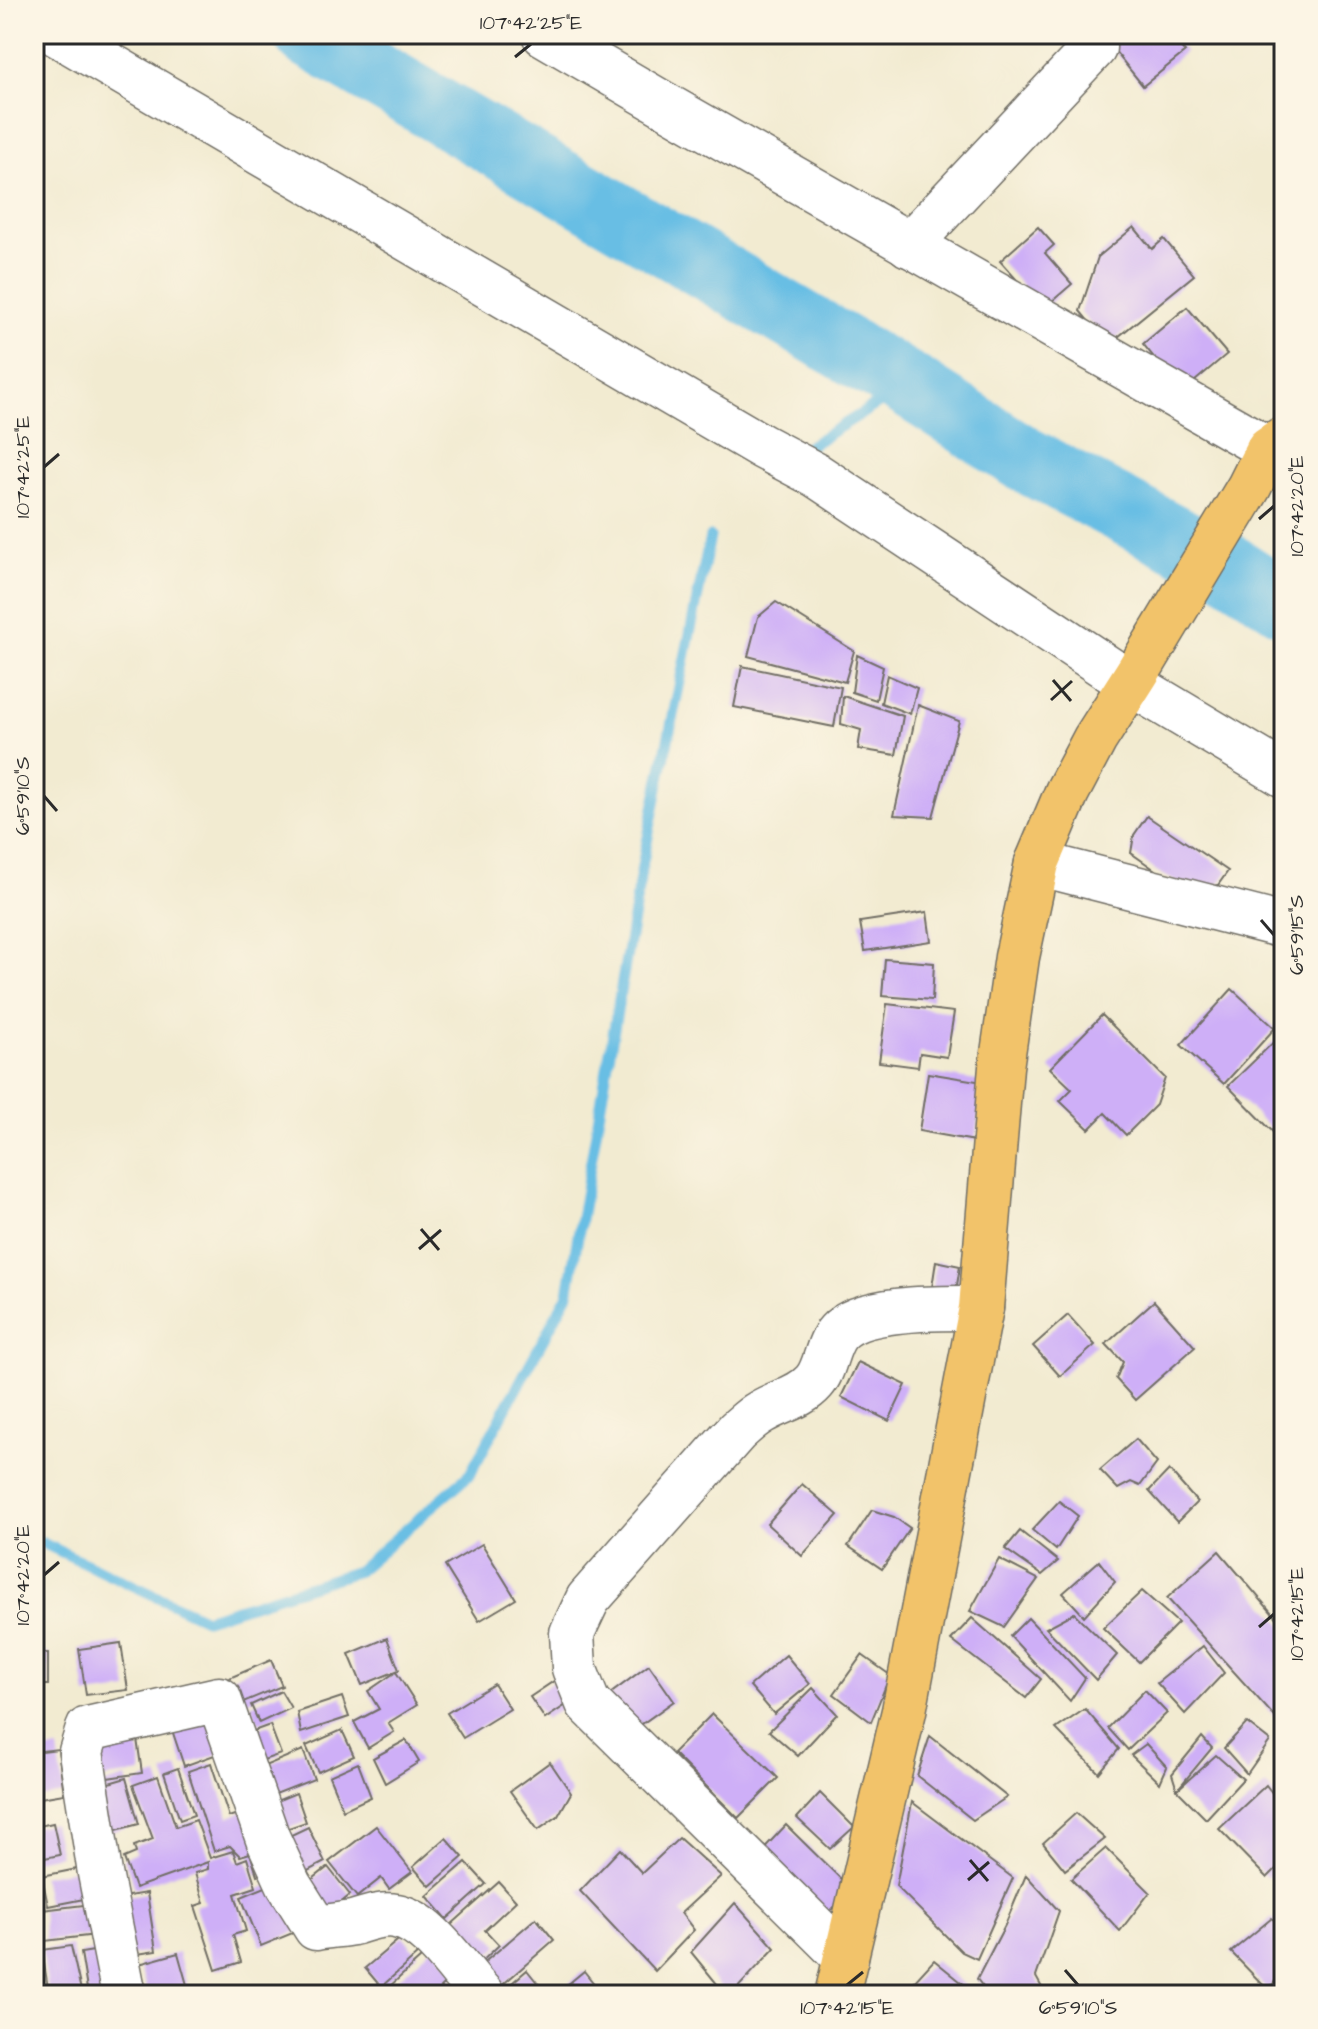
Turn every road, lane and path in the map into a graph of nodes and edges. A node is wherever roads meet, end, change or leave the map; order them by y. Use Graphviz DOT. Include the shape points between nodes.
graph roads {
  1 [pos="57,34"];
  2 [pos="544,34"];
  3 [pos="1088,34"];
  4 [pos="909,245"];
  5 [pos="1271,459"];
  6 [pos="1134,678"];
  7 [pos="1284,775"];
  8 [pos="1037,863"];
  9 [pos="1284,926"];
  10 [pos="981,1308"];
  11 [pos="841,1977"];
  12 [pos="124,1995"];
  13 [pos="482,1995"];
  1 -- 6 [label="street" via="816,475"];
  2 -- 4 [label="street"];
  3 -- 4 [label="street" via="1094,48"];
  4 -- 5 [label="street"];
  5 -- 6 [label="main road"];
  6 -- 7 [label="street"];
  6 -- 8 [label="main road" via="1067,792"];
  8 -- 9 [label="street"];
  8 -- 10 [label="main road" via="1001,1067"];
  10 -- 11 [label="main road" via="904,1711"];
  10 -- 11 [label="street" via="885,1312 837,1332 817,1380 737,1431 588,1599 572,1633 574,1668 588,1703"];
  12 -- 13 [label="street" via="81,1752 88,1729 219,1699 268,1839 316,1928 374,1916 396,1916 417,1924"];
}
